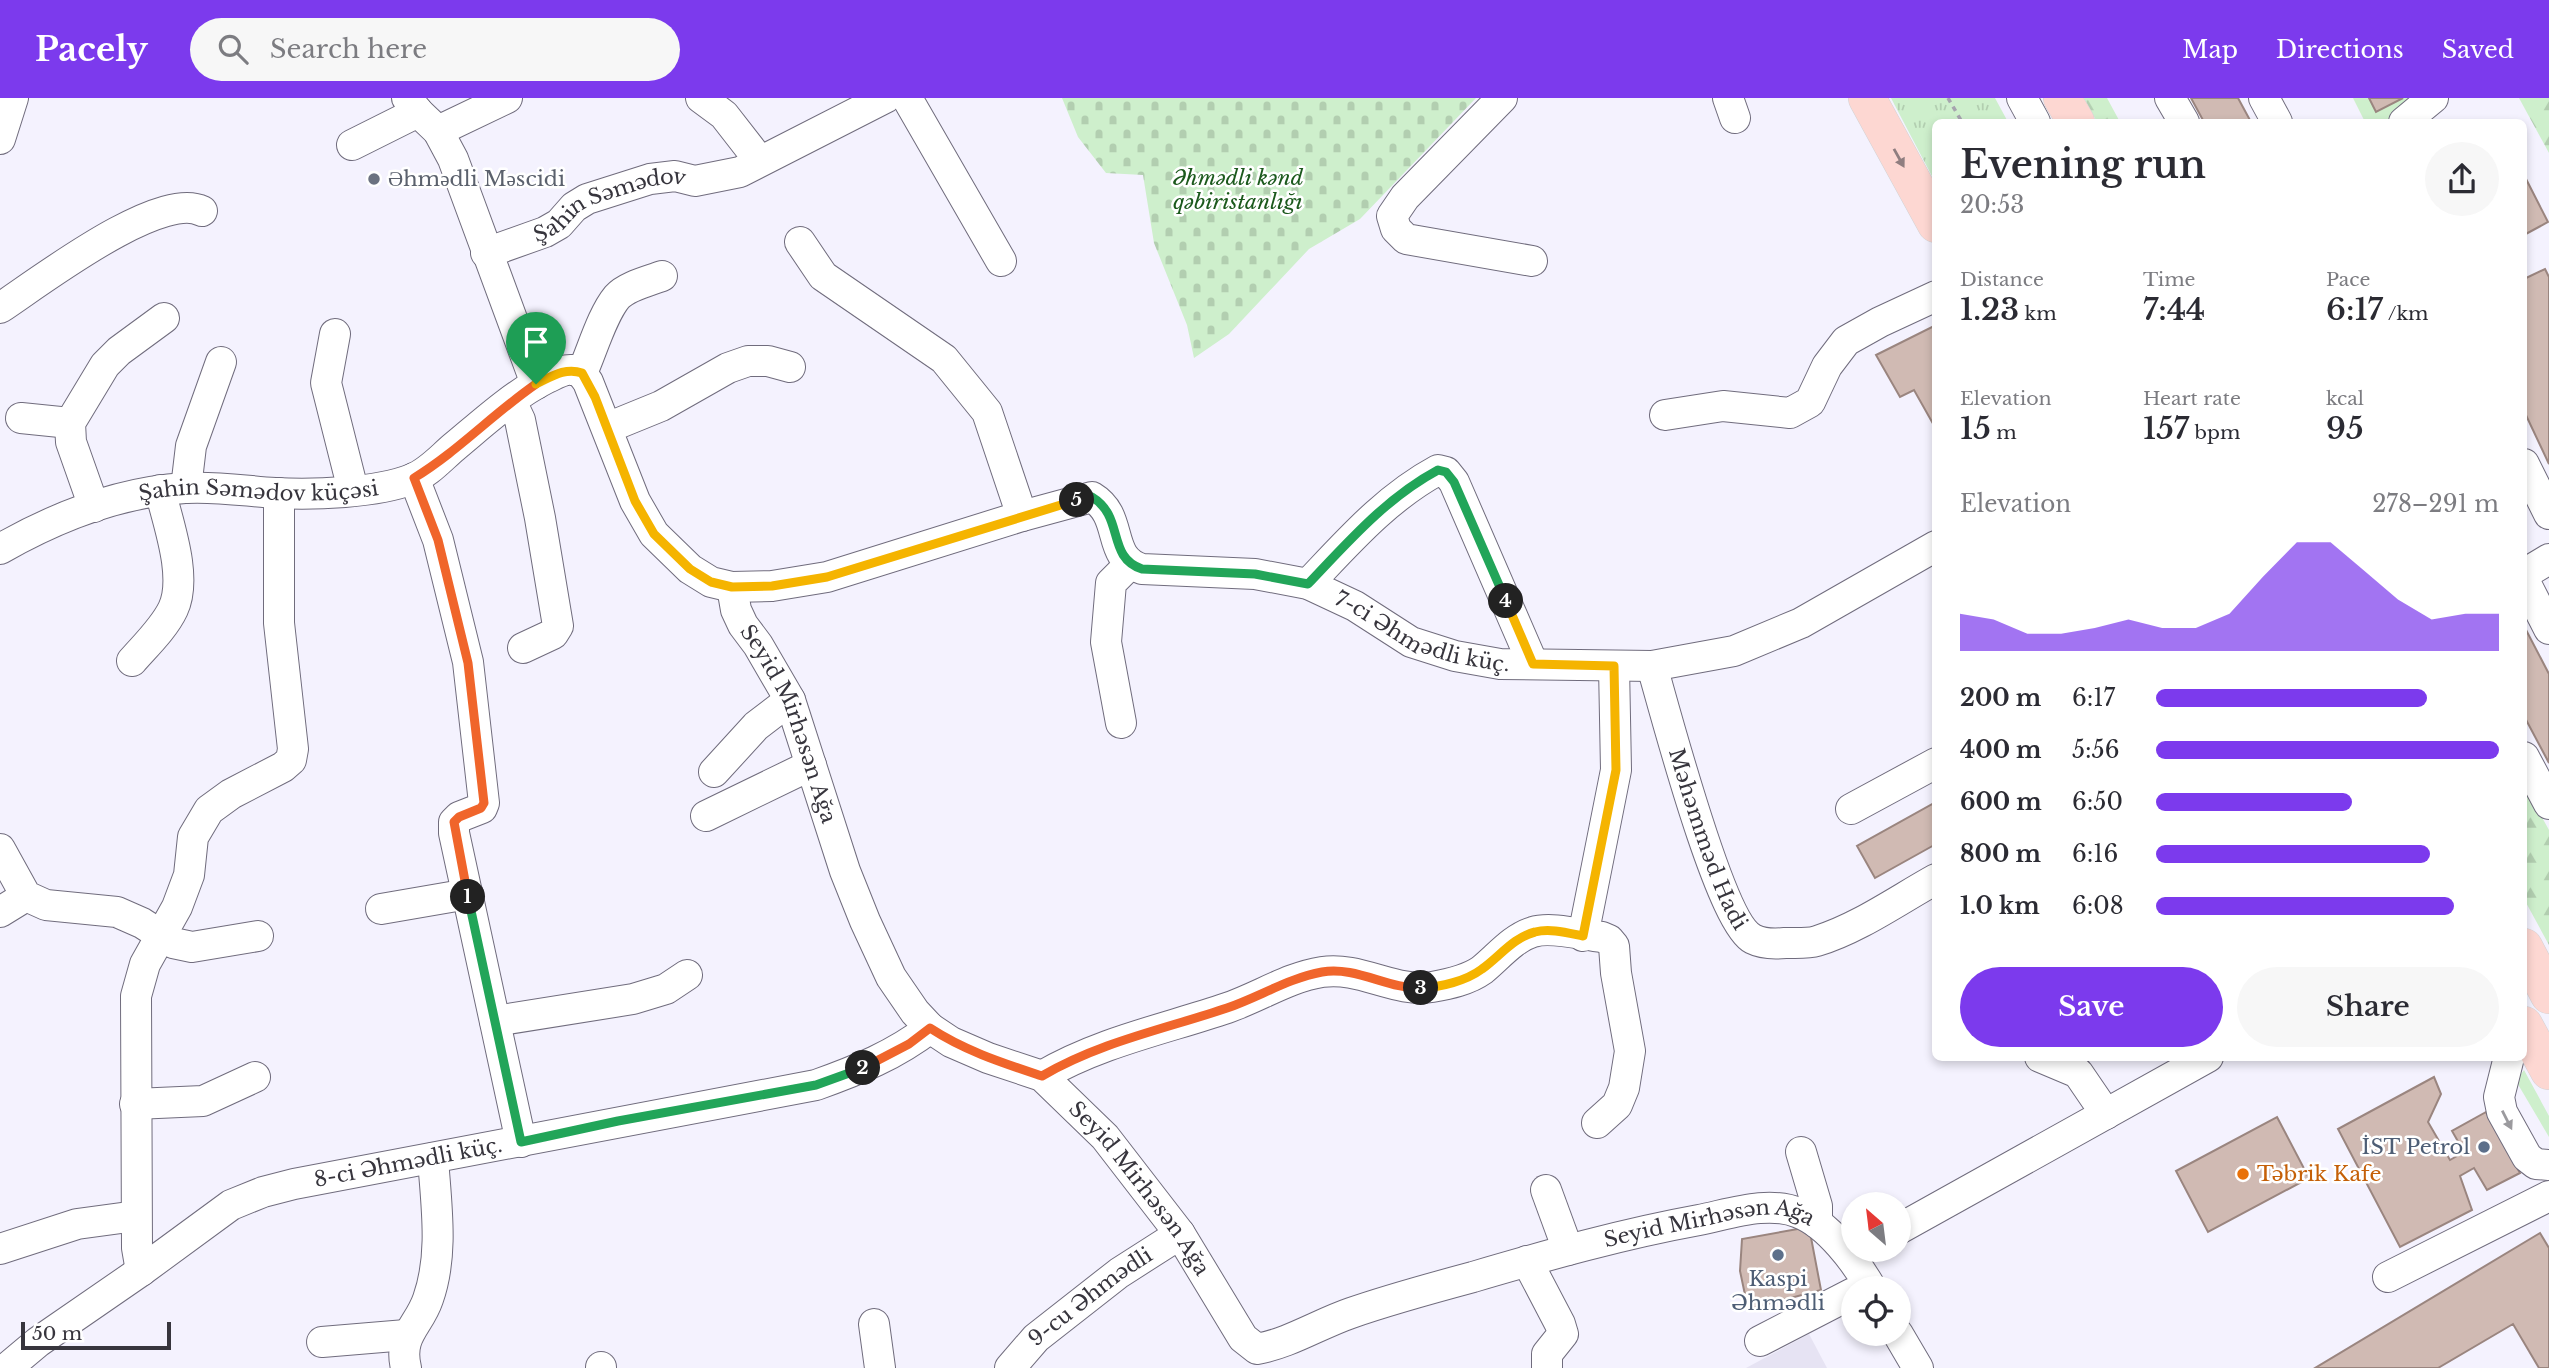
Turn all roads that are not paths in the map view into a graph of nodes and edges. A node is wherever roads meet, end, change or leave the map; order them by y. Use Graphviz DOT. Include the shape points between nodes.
graph roads {
  1 [pos="13,98"];
  2 [pos="507,98"];
  3 [pos="701,98"];
  4 [pos="885,98"];
  5 [pos="907,98"];
  6 [pos="1502,98"];
  7 [pos="1867,98"];
  8 [pos="2022,98"];
  9 [pos="2063,98"];
  10 [pos="2170,98"];
  11 [pos="2264,98"];
  12 [pos="2433,98"];
  13 [pos="421,114"];
  14 [pos="2033,119"];
  15 [pos="2074,119"];
  16 [pos="2181,119"];
  17 [pos="2275,119"];
  18 [pos="2407,119"];
  19 [pos="0,139"];
  20 [pos="352,145"];
  21 [pos="759,160"];
  22 [pos="202,211"];
  23 [pos="1932,217"];
  24 [pos="800,242"];
  25 [pos="486,253"];
  26 [pos="1001,261"];
  27 [pos="1532,261"];
  28 [pos="662,275"];
  29 [pos="1932,298"];
  30 [pos="0,308"];
  31 [pos="164,318"];
  32 [pos="335,334"];
  33 [pos="221,362"];
  34 [pos="790,367"];
  35 [pos="582,373"];
  36 [pos="536,384"];
  37 [pos="511,401"];
  38 [pos="1665,415"];
  39 [pos="21,418"];
  40 [pos="70,423"];
  41 [pos="607,428"];
  42 [pos="2527,470"];
  43 [pos="414,478"];
  44 [pos="173,489"];
  45 [pos="353,491"];
  46 [pos="279,493"];
  47 [pos="94,507"];
  48 [pos="2549,514"];
  49 [pos="1022,516"];
  50 [pos="1932,548"];
  51 [pos="0,549"];
  52 [pos="2549,559"];
  53 [pos="1129,565"];
  54 [pos="2527,572"];
  55 [pos="1308,584"];
  56 [pos="2527,586"];
  57 [pos="732,587"];
  58 [pos="2549,629"];
  59 [pos="523,648"];
  60 [pos="132,661"];
  61 [pos="1533,664"];
  62 [pos="1614,666"];
  63 [pos="1652,666"];
  64 [pos="790,700"];
  65 [pos="1121,723"];
  66 [pos="2527,763"];
  67 [pos="811,765"];
  68 [pos="1932,765"];
  69 [pos="713,772"];
  70 [pos="2549,804"];
  71 [pos="1851,809"];
  72 [pos="706,816"];
  73 [pos="0,849"];
  74 [pos="1932,881"];
  75 [pos="468,894"];
  76 [pos="26,897"];
  77 [pos="381,909"];
  78 [pos="0,912"];
  79 [pos="160,936"];
  80 [pos="258,936"];
  81 [pos="1583,936"];
  82 [pos="2527,953"];
  83 [pos="687,975"];
  84 [pos="2549,995"];
  85 [pos="495,1021"];
  86 [pos="930,1028"];
  87 [pos="2527,1031"];
  88 [pos="2050,1061"];
  89 [pos="2201,1061"];
  90 [pos="2508,1061"];
  91 [pos="2549,1071"];
  92 [pos="1042,1076"];
  93 [pos="255,1077"];
  94 [pos="135,1104"];
  95 [pos="2106,1114"];
  96 [pos="1597,1123"];
  97 [pos="521,1142"];
  98 [pos="1801,1153"];
  99 [pos="433,1158"];
  100 [pos="2549,1165"];
  101 [pos="1546,1190"];
  102 [pos="2549,1196"];
  103 [pos="136,1216"];
  104 [pos="1911,1222"];
  105 [pos="1817,1223"];
  106 [pos="1180,1234"];
  107 [pos="1841,1241"];
  108 [pos="0,1249"];
  109 [pos="1568,1250"];
  110 [pos="1527,1261"];
  111 [pos="141,1271"];
  112 [pos="2388,1277"];
  113 [pos="1841,1300"];
  114 [pos="874,1324"];
  115 [pos="407,1335"];
  116 [pos="1760,1341"];
  117 [pos="322,1342"];
  118 [pos="1905,1346"];
  119 [pos="7,1368"];
  120 [pos="406,1368"];
  121 [pos="880,1368"];
  122 [pos="1010,1368"];
  123 [pos="1547,1368"];
  124 [pos="1918,1368"];
  1 -- 19 [label="street"];
  2 -- 13 [label="street"];
  3 -- 21 [label="street" via="724,116"];
  4 -- 21 [label="street, Şahin Səmədov"];
  5 -- 26 [label="street"];
  6 -- 27 [label="street" via="1392,216 1406,239"];
  7 -- 23 [label="main road, one-way"];
  8 -- 14 [label="street"];
  9 -- 15 [label="main road"];
  10 -- 16 [label="street"];
  11 -- 17 [label="street"];
  12 -- 18 [label="street"];
  13 -- 20 [label="street"];
  13 -- 25 [label="street" via="453,159"];
  21 -- 25 [label="street, Şahin Səmədov" via="740,172 715,178 650,179 587,199 545,232"];
  22 -- 30 [label="street" via="193,206 146,217 113,233"];
  24 -- 49 [label="street" via="823,275 944,359 987,412"];
  25 -- 36 [label="street"];
  28 -- 35 [label="street" via="618,296"];
  29 -- 38 [label="street" via="1846,341 1827,366 1810,402 1790,413 1723,406"];
  31 -- 40 [label="street" via="105,365"];
  32 -- 45 [label="street" via="326,383"];
  33 -- 44 [label="street"];
  34 -- 41 [label="street" via="748,361"];
  35 -- 36 [label="street" via="559,373"];
  35 -- 41 [label="street"];
  36 -- 37 [label="street, Şahin Səmədov küçəsi"];
  37 -- 43 [label="street, Şahin Səmədov küçəsi"];
  37 -- 59 [label="street" via="520,420 558,626 553,635"];
  39 -- 40 [label="street"];
  40 -- 47 [label="street" via="71,442"];
  41 -- 57 [label="street" via="635,501 654,534 690,569 711,582"];
  42 -- 48 [label="street"];
  43 -- 45 [label="street, Şahin Səmədov küçəsi"];
  43 -- 75 [label="street" via="438,540 468,663 484,803 454,822"];
  44 -- 46 [label="street, Şahin Səmədov küçəsi"];
  44 -- 47 [label="street, Şahin Səmədov küçəsi"];
  44 -- 60 [label="street" via="178,593 173,609"];
  45 -- 46 [label="street, Şahin Səmədov küçəsi"];
  46 -- 79 [label="street" via="279,622 291,760 209,810 193,837 189,875 177,907"];
  47 -- 51 [label="street, Şahin Səmədov küçəsi"];
  49 -- 53 [label="street" via="1092,497 1109,512"];
  49 -- 57 [label="street" via="827,577"];
  50 -- 63 [label="street, 7-ci Əhmədli küç." via="1801,623 1734,650"];
  52 -- 54 [label="street"];
  53 -- 55 [label="street, 7-ci Əhmədli küç." via="1255,574"];
  53 -- 65 [label="street" via="1111,583 1106,642"];
  55 -- 61 [label="street, 7-ci Əhmədli küç." via="1356,606 1411,642 1455,656"];
  55 -- 61 [label="street" via="1378,510 1412,484 1438,470 1446,472"];
  56 -- 58 [label="street"];
  57 -- 64 [label="street, Seyid Mirhəsən Ağa" via="743,625"];
  61 -- 62 [label="street, 7-ci Əhmədli küç."];
  62 -- 63 [label="street, 7-ci Əhmədli küç."];
  62 -- 81 [label="street" via="1616,770"];
  63 -- 74 [label="street, Məhəmməd Hadi" via="1680,767 1724,895 1737,922 1752,939 1772,944 1815,942"];
  64 -- 67 [label="street, Seyid Mirhəsən Ağa"];
  64 -- 69 [label="street" via="756,726"];
  66 -- 70 [label="street"];
  67 -- 72 [label="street"];
  67 -- 86 [label="street, Seyid Mirhəsən Ağa" via="845,871 886,966"];
  68 -- 71 [label="street"];
  73 -- 76 [label="street"];
  75 -- 77 [label="street"];
  75 -- 85 [label="street"];
  76 -- 78 [label="street"];
  76 -- 79 [label="street" via="46,905 117,912"];
  79 -- 80 [label="street" via="192,947"];
  79 -- 94 [label="street" via="145,964 136,996"];
  81 -- 92 [label="street" via="1533,932 1480,971 1431,988 1323,972 1135,1036 1068,1061"];
  81 -- 96 [label="street" via="1602,937 1614,946 1630,1051 1625,1088 1617,1105"];
  82 -- 84 [label="main road"];
  83 -- 85 [label="street" via="666,989 633,999"];
  85 -- 97 [label="street"];
  86 -- 92 [label="street, Seyid Mirhəsən Ağa" via="988,1058"];
  86 -- 97 [label="street, 8-ci Əhmədli küç." via="868,1066 816,1085"];
  87 -- 91 [label="main road"];
  88 -- 95 [label="street" via="2078,1073"];
  89 -- 95 [label="street"];
  90 -- 100 [label="street, one-way" via="2499,1097 2502,1112 2527,1157 2536,1164"];
  92 -- 106 [label="street, Seyid Mirhəsən Ağa" via="1105,1137"];
  93 -- 94 [label="street" via="202,1101"];
  94 -- 103 [label="street"];
  95 -- 104 [label="street"];
  97 -- 99 [label="street, 8-ci Əhmədli küç."];
  98 -- 105 [label="street" via="1817,1206"];
  99 -- 111 [label="street, 8-ci Əhmədli küç." via="263,1192 231,1205"];
  99 -- 115 [label="street" via="439,1244 428,1299"];
  101 -- 109 [label="street"];
  102 -- 112 [label="street"];
  103 -- 108 [label="street" via="77,1224"];
  103 -- 111 [label="street"];
  105 -- 107 [label="street, Seyid Mirhəsən Ağa"];
  105 -- 109 [label="street, Seyid Mirhəsən Ağa" via="1798,1212 1756,1209 1643,1230"];
  106 -- 110 [label="street, Seyid Mirhəsən Ağa" via="1243,1338 1257,1349 1275,1346 1349,1314"];
  106 -- 122 [label="street, 9-cu Əhmədli" via="1119,1273 1036,1338"];
  109 -- 110 [label="street, Seyid Mirhəsən Ağa"];
  110 -- 123 [label="street" via="1563,1334 1547,1354"];
  111 -- 119 [label="street, 8-ci Əhmədli küç."];
  113 -- 116 [label="street"];
  114 -- 121 [label="street"];
  115 -- 117 [label="street"];
  115 -- 120 [label="street"];
  118 -- 124 [label="street"];
}
